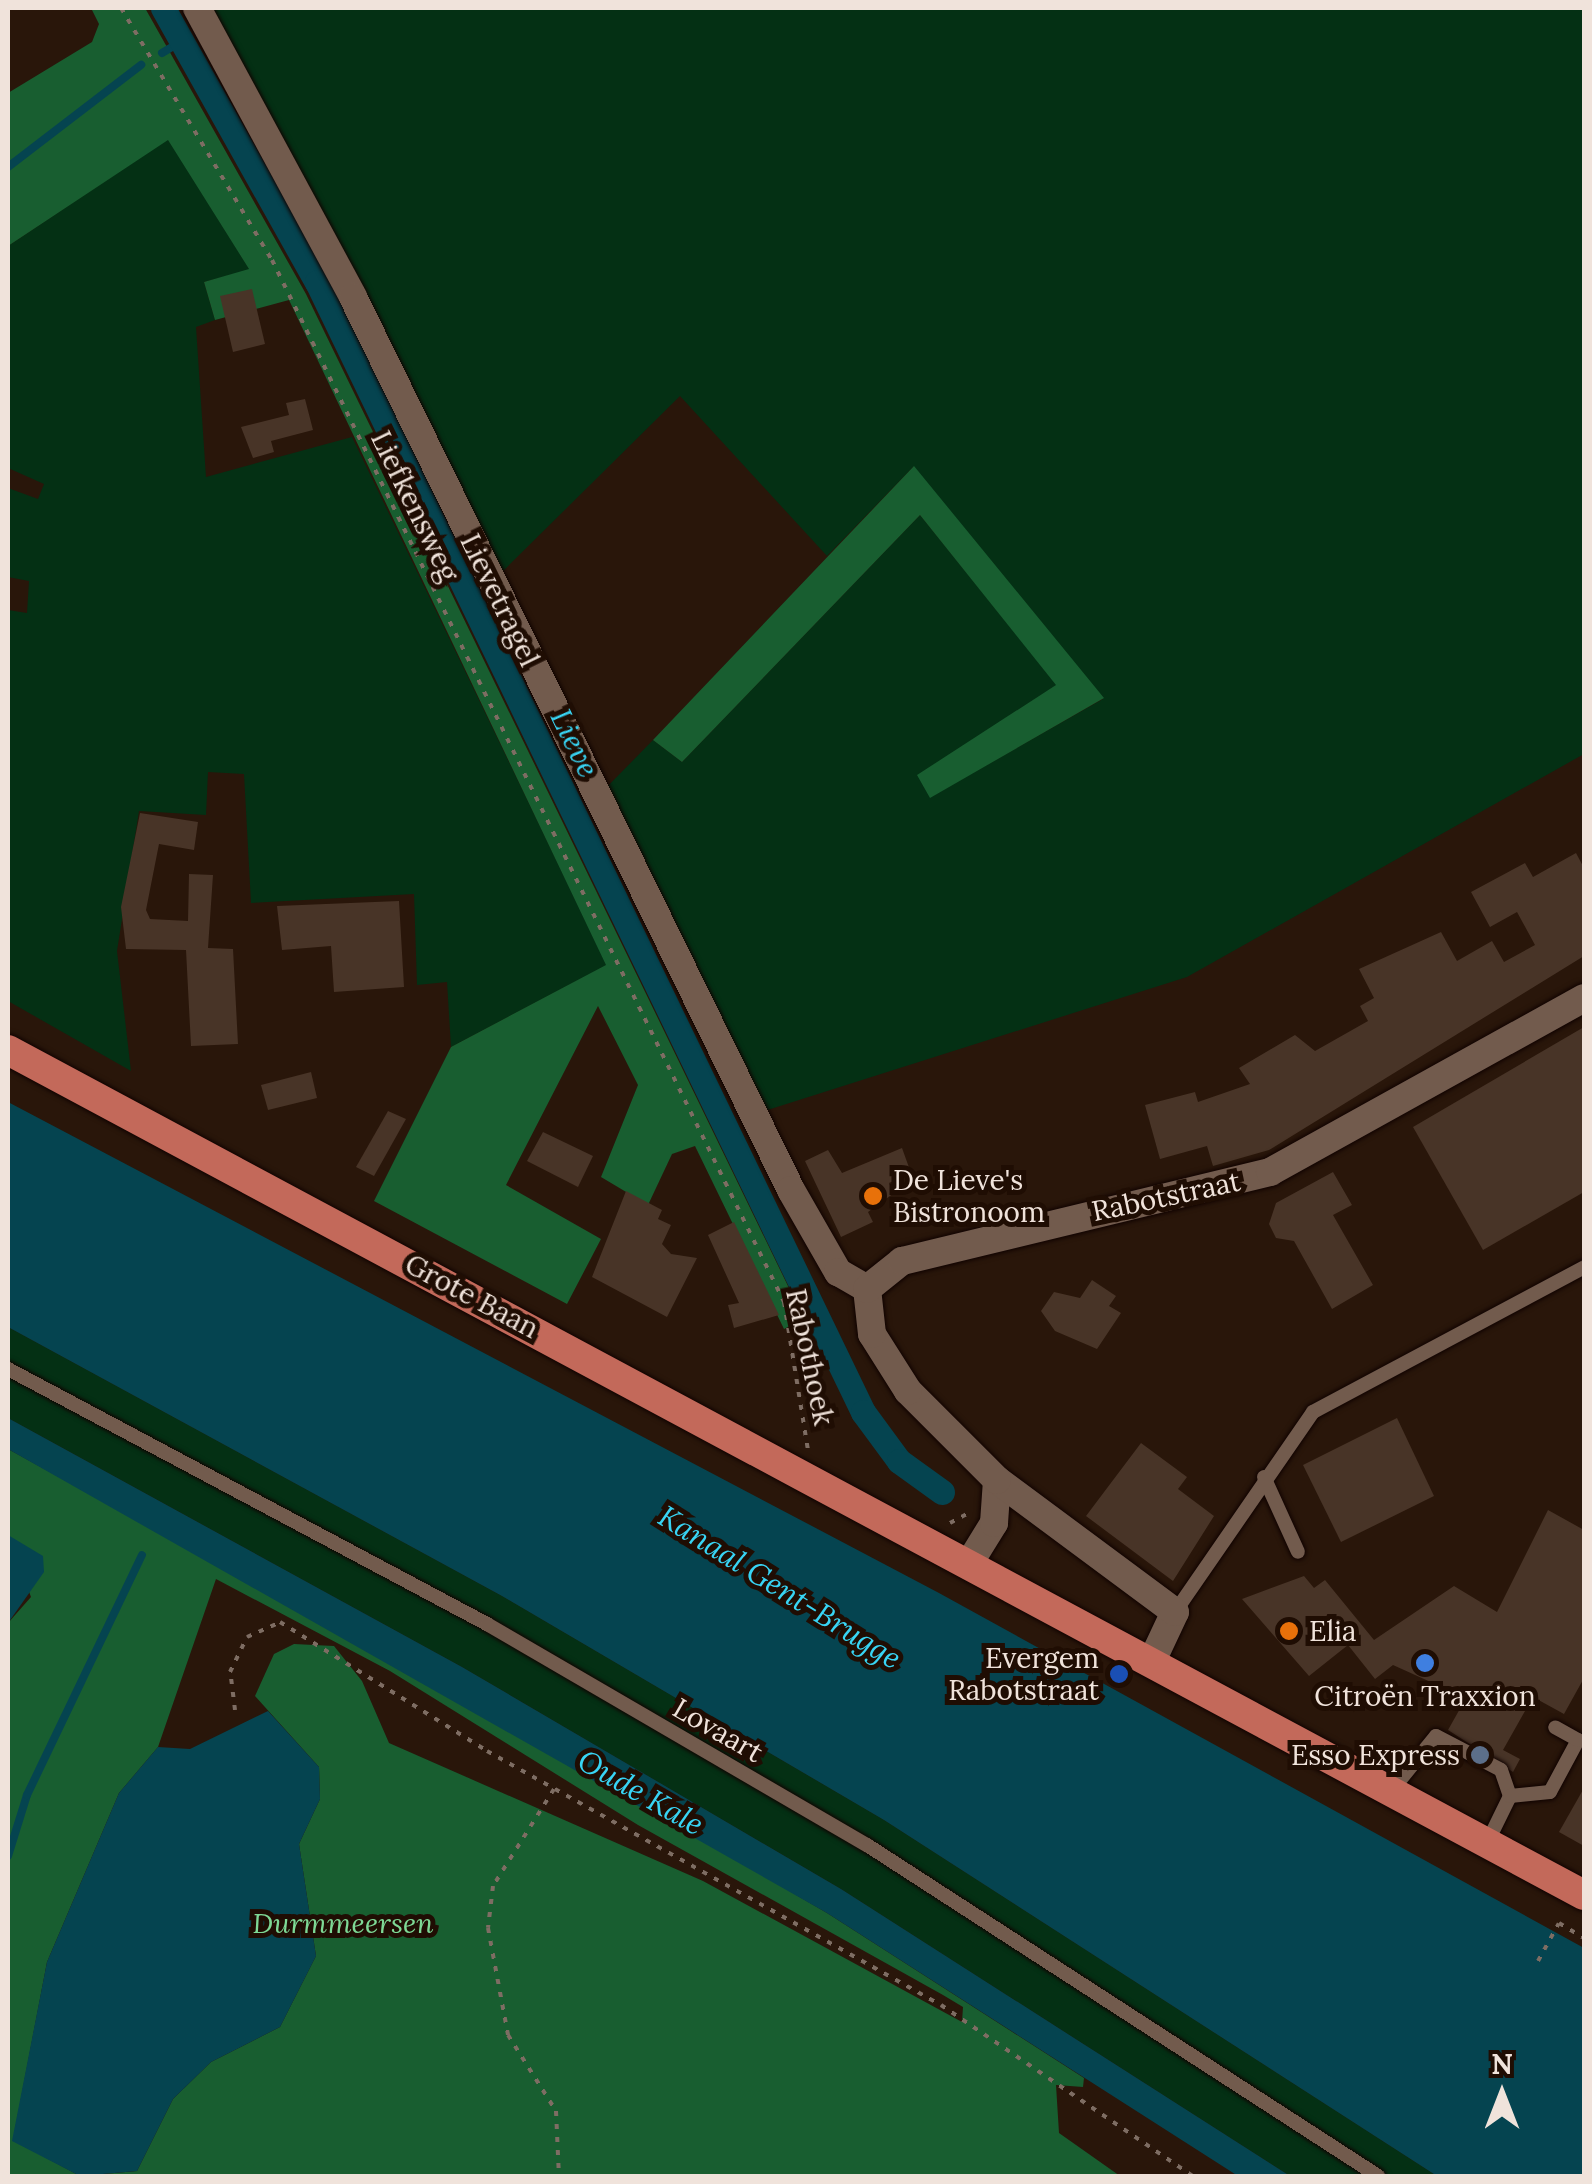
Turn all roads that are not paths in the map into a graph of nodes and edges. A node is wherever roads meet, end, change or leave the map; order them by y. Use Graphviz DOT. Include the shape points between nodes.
graph roads {
  1 [pos="197,8"];
  2 [pos="1584,998"];
  3 [pos="8,1050"];
  4 [pos="1584,1267"];
  5 [pos="867,1289"];
  6 [pos="8,1369"];
  7 [pos="1264,1477"];
  8 [pos="997,1480"];
  9 [pos="1298,1552"];
  10 [pos="970,1562"];
  11 [pos="1175,1612"];
  12 [pos="1152,1663"];
  13 [pos="1555,1727"];
  14 [pos="1391,1791"];
  15 [pos="1510,1796"];
  16 [pos="1487,1843"];
  17 [pos="1584,1895"];
  18 [pos="1378,2176"];
  1 -- 5 [label="street, Lievetragel" via="353,297 791,1190 838,1272"];
  2 -- 5 [label="street, Rabotstraat" via="1270,1172 902,1262"];
  3 -- 10 [label="main road, Grote Baan"];
  4 -- 7 [label="lane" via="1313,1412"];
  5 -- 8 [label="street" via="866,1319 898,1378"];
  6 -- 18 [label="lane, Lovaart" via="486,1624 867,1845"];
  7 -- 9 [label="lane"];
  7 -- 11 [label="lane"];
  8 -- 10 [label="street" via="994,1524"];
  8 -- 11 [label="street"];
  10 -- 12 [label="main road, Grote Baan"];
  11 -- 12 [label="street"];
  12 -- 14 [label="main road, Grote Baan"];
  13 -- 15 [label="lane" via="1578,1740 1550,1792"];
  14 -- 15 [label="lane" via="1436,1736 1501,1770"];
  14 -- 16 [label="main road, Grote Baan"];
  15 -- 16 [label="lane"];
  16 -- 17 [label="main road, Grote Baan"];
}
